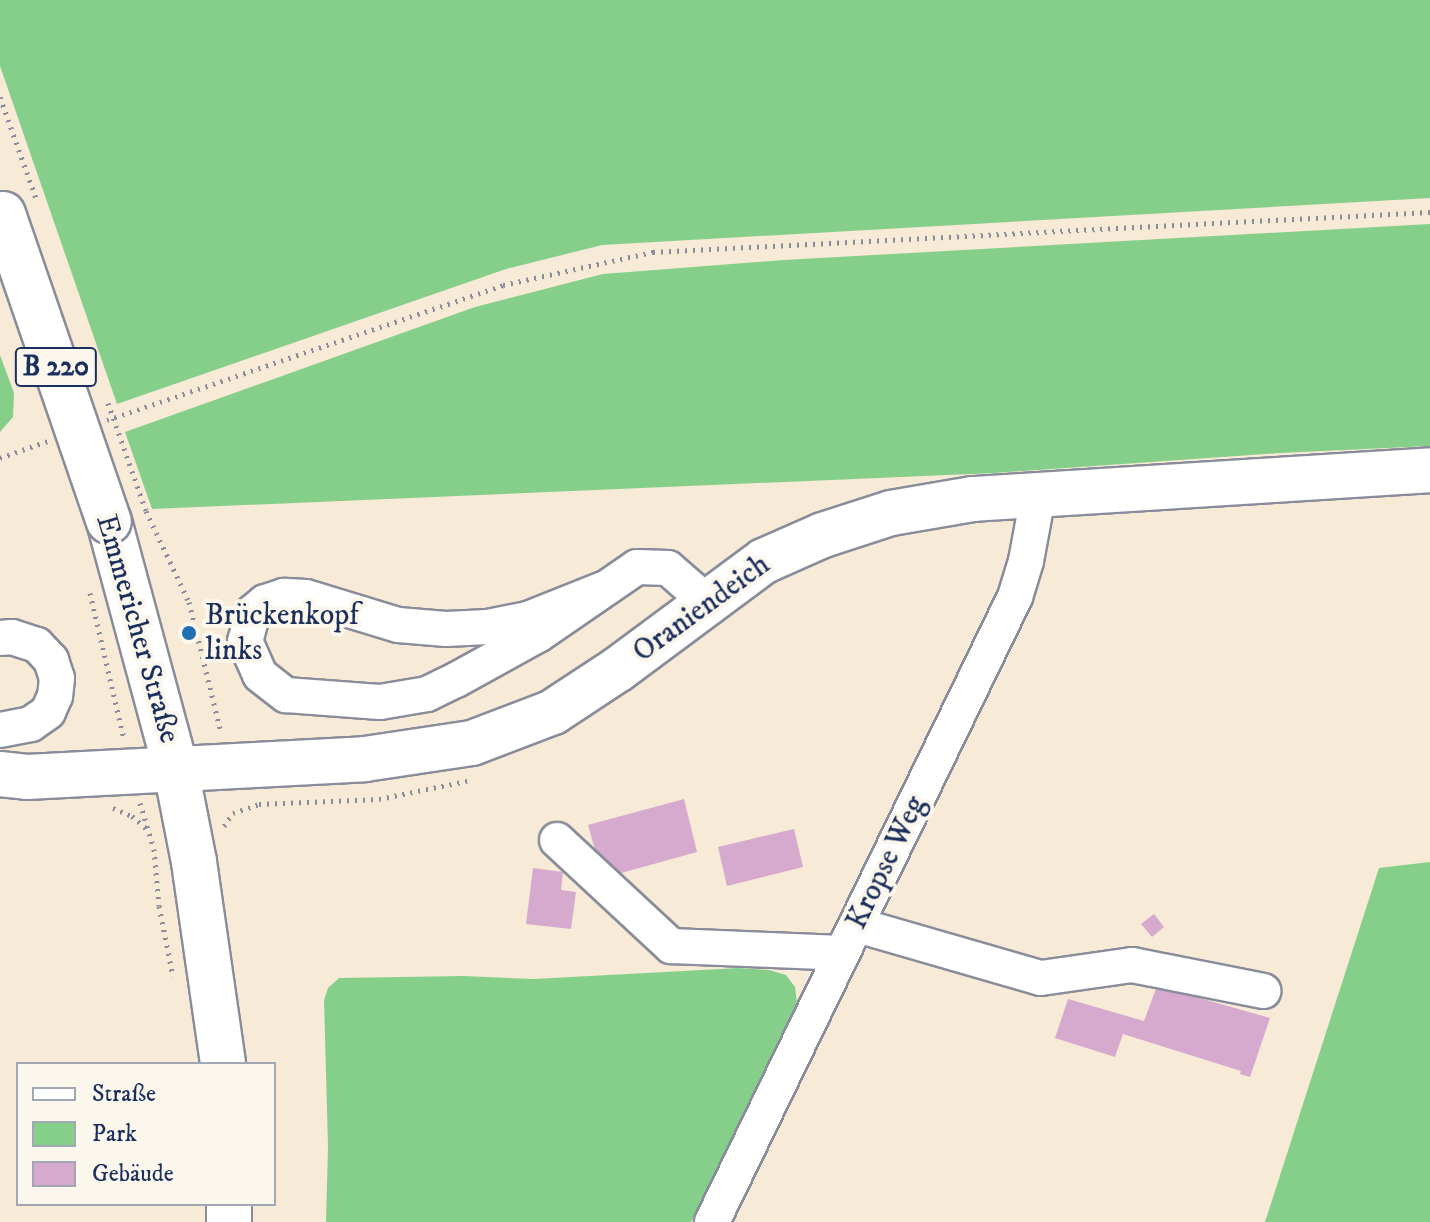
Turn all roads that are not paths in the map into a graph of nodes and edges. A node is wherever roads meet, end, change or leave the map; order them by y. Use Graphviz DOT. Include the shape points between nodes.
graph roads {
  1 [pos="0,206"];
  2 [pos="1430,470"];
  3 [pos="1038,496"];
  4 [pos="603,589"];
  5 [pos="707,602"];
  6 [pos="0,638"];
  7 [pos="0,730"];
  8 [pos="176,770"];
  9 [pos="0,774"];
  10 [pos="557,840"];
  11 [pos="850,939"];
  12 [pos="1263,991"];
  13 [pos="223,1062"];
  14 [pos="712,1222"];
  1 -- 8 [label="main road, Emmericher Straße / B 220, bridge" via="127,516"];
  2 -- 3 [label="main road, Oraniendeich"];
  3 -- 5 [label="main road, Oraniendeich" via="973,499 864,521 764,561"];
  3 -- 11 [label="street, Kropse Weg" via="1015,597"];
  4 -- 4 [label="street" via="528,619 446,629 398,625 306,597 284,596 253,612 245,641 260,675 286,695 404,699 456,680 524,643"];
  4 -- 5 [label="street" via="637,567 655,565 680,576"];
  5 -- 8 [label="main road, Oraniendeich" via="553,712 472,743 365,759"];
  6 -- 7 [label="street" via="37,645 51,660 57,678 48,712 31,724"];
  8 -- 9 [label="main road"];
  8 -- 13 [label="main road, Emmericher Straße / B 220"];
  10 -- 11 [label="street" via="671,946"];
  11 -- 12 [label="street" via="1041,978 1132,965"];
  11 -- 14 [label="street, Kropse Weg"];
}
